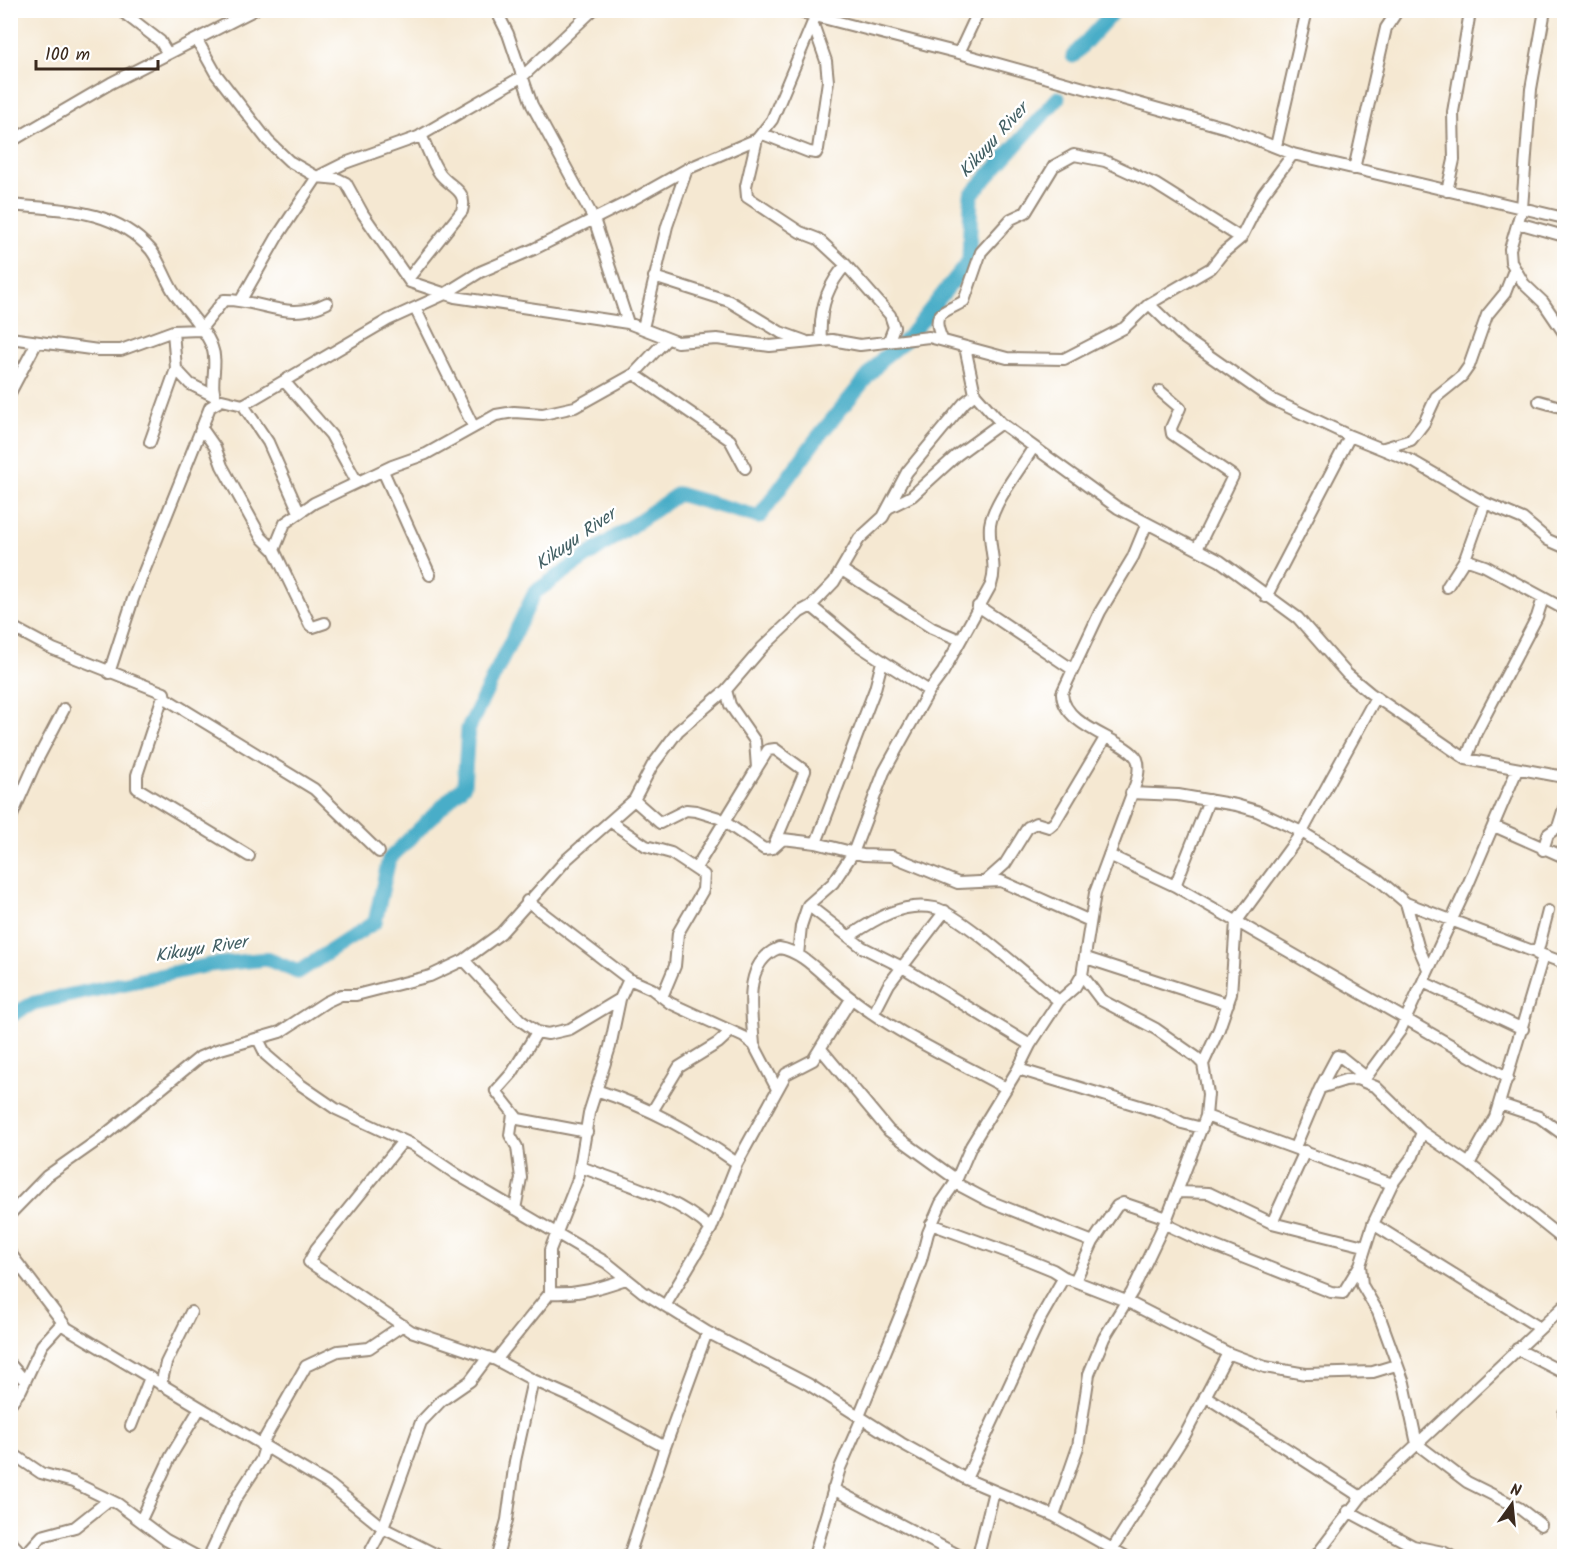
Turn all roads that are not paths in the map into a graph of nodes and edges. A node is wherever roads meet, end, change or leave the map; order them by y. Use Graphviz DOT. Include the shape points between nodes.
graph roads {
  1 [pos="120,10"];
  2 [pos="254,10"];
  3 [pos="496,10"];
  4 [pos="593,10"];
  5 [pos="792,10"];
  6 [pos="979,10"];
  7 [pos="1307,10"];
  8 [pos="1398,10"];
  9 [pos="1475,10"];
  10 [pos="1545,10"];
  11 [pos="815,19"];
  12 [pos="197,40"];
  13 [pos="959,53"];
  14 [pos="168,54"];
  15 [pos="523,76"];
  16 [pos="420,135"];
  17 [pos="760,136"];
  18 [pos="10,142"];
  19 [pos="1276,146"];
  20 [pos="1293,154"];
  21 [pos="687,168"];
  22 [pos="1354,169"];
  23 [pos="317,177"];
  24 [pos="1447,190"];
  25 [pos="10,205"];
  26 [pos="1522,208"];
  27 [pos="1564,218"];
  28 [pos="594,219"];
  29 [pos="1518,223"];
  30 [pos="1564,236"];
  31 [pos="1241,238"];
  32 [pos="846,265"];
  33 [pos="1514,270"];
  34 [pos="654,277"];
  35 [pos="409,281"];
  36 [pos="443,295"];
  37 [pos="241,300"];
  38 [pos="327,303"];
  39 [pos="1149,304"];
  40 [pos="418,306"];
  41 [pos="628,323"];
  42 [pos="643,328"];
  43 [pos="200,330"];
  44 [pos="173,331"];
  45 [pos="1564,333"];
  46 [pos="10,338"];
  47 [pos="667,339"];
  48 [pos="942,339"];
  49 [pos="889,340"];
  50 [pos="820,341"];
  51 [pos="37,342"];
  52 [pos="806,342"];
  53 [pos="965,347"];
  54 [pos="176,369"];
  55 [pos="634,374"];
  56 [pos="284,381"];
  57 [pos="1160,391"];
  58 [pos="10,393"];
  59 [pos="975,394"];
  60 [pos="215,399"];
  61 [pos="1539,401"];
  62 [pos="243,405"];
  63 [pos="1564,408"];
  64 [pos="1001,423"];
  65 [pos="474,426"];
  66 [pos="201,427"];
  67 [pos="1350,436"];
  68 [pos="150,442"];
  69 [pos="1033,448"];
  70 [pos="1384,448"];
  71 [pos="745,468"];
  72 [pos="383,471"];
  73 [pos="357,482"];
  74 [pos="1485,503"];
  75 [pos="888,508"];
  76 [pos="299,512"];
  77 [pos="1147,523"];
  78 [pos="1198,547"];
  79 [pos="1564,547"];
  80 [pos="273,550"];
  81 [pos="1465,559"];
  82 [pos="842,570"];
  83 [pos="430,575"];
  84 [pos="1447,587"];
  85 [pos="1266,597"];
  86 [pos="1543,598"];
  87 [pos="811,606"];
  88 [pos="978,606"];
  89 [pos="1564,609"];
  90 [pos="325,623"];
  91 [pos="10,626"];
  92 [pos="960,640"];
  93 [pos="882,662"];
  94 [pos="1072,669"];
  95 [pos="110,673"];
  96 [pos="726,690"];
  97 [pos="929,691"];
  98 [pos="164,693"];
  99 [pos="1376,697"];
  100 [pos="64,709"];
  101 [pos="1105,738"];
  102 [pos="1466,759"];
  103 [pos="757,768"];
  104 [pos="1516,770"];
  105 [pos="1564,777"];
  106 [pos="1131,794"];
  107 [pos="634,800"];
  108 [pos="1209,800"];
  109 [pos="1564,808"];
  110 [pos="10,820"];
  111 [pos="724,821"];
  112 [pos="611,822"];
  113 [pos="1494,826"];
  114 [pos="1302,832"];
  115 [pos="816,843"];
  116 [pos="772,848"];
  117 [pos="1543,850"];
  118 [pos="379,852"];
  119 [pos="854,853"];
  120 [pos="1109,855"];
  121 [pos="249,856"];
  122 [pos="1564,857"];
  123 [pos="696,868"];
  124 [pos="987,880"];
  125 [pos="1175,886"];
  126 [pos="527,901"];
  127 [pos="1406,903"];
  128 [pos="808,905"];
  129 [pos="945,911"];
  130 [pos="1548,911"];
  131 [pos="1090,921"];
  132 [pos="1452,921"];
  133 [pos="1236,922"];
  134 [pos="850,936"];
  135 [pos="798,955"];
  136 [pos="1540,955"];
  137 [pos="1086,958"];
  138 [pos="465,960"];
  139 [pos="1564,963"];
  140 [pos="904,968"];
  141 [pos="1428,969"];
  142 [pos="1082,975"];
  143 [pos="629,979"];
  144 [pos="1423,982"];
  145 [pos="662,997"];
  146 [pos="620,999"];
  147 [pos="851,999"];
  148 [pos="1059,1001"];
  149 [pos="1227,1004"];
  150 [pos="874,1013"];
  151 [pos="1405,1019"];
  152 [pos="1524,1029"];
  153 [pos="731,1031"];
  154 [pos="537,1032"];
  155 [pos="258,1040"];
  156 [pos="754,1045"];
  157 [pos="1030,1045"];
  158 [pos="821,1048"];
  159 [pos="1203,1064"];
  160 [pos="1018,1070"];
  161 [pos="1508,1078"];
  162 [pos="1365,1079"];
  163 [pos="1006,1088"];
  164 [pos="1320,1088"];
  165 [pos="777,1089"];
  166 [pos="596,1090"];
  167 [pos="1500,1104"];
  168 [pos="653,1110"];
  169 [pos="513,1114"];
  170 [pos="1206,1116"];
  171 [pos="1202,1128"];
  172 [pos="1563,1131"];
  173 [pos="587,1132"];
  174 [pos="1422,1132"];
  175 [pos="403,1141"];
  176 [pos="1300,1149"];
  177 [pos="737,1163"];
  178 [pos="1468,1164"];
  179 [pos="581,1167"];
  180 [pos="956,1181"];
  181 [pos="1392,1184"];
  182 [pos="1178,1192"];
  183 [pos="515,1209"];
  184 [pos="10,1214"];
  185 [pos="1166,1221"];
  186 [pos="1272,1223"];
  187 [pos="931,1224"];
  188 [pos="1373,1224"];
  189 [pos="711,1229"];
  190 [pos="555,1232"];
  191 [pos="1564,1240"];
  192 [pos="1093,1242"];
  193 [pos="1364,1246"];
  194 [pos="10,1253"];
  195 [pos="1360,1265"];
  196 [pos="626,1278"];
  197 [pos="1069,1279"];
  198 [pos="550,1293"];
  199 [pos="1126,1301"];
  200 [pos="665,1306"];
  201 [pos="1564,1306"];
  202 [pos="191,1312"];
  203 [pos="62,1323"];
  204 [pos="403,1326"];
  205 [pos="1539,1328"];
  206 [pos="707,1332"];
  207 [pos="1516,1349"];
  208 [pos="1228,1353"];
  209 [pos="492,1359"];
  210 [pos="10,1364"];
  211 [pos="1396,1365"];
  212 [pos="1564,1373"];
  213 [pos="150,1380"];
  214 [pos="532,1380"];
  215 [pos="25,1381"];
  216 [pos="161,1385"];
  217 [pos="1205,1396"];
  218 [pos="10,1404"];
  219 [pos="201,1408"];
  220 [pos="860,1417"];
  221 [pos="131,1426"];
  222 [pos="1417,1444"];
  223 [pos="263,1446"];
  224 [pos="665,1447"];
  225 [pos="10,1452"];
  226 [pos="966,1479"];
  227 [pos="833,1489"];
  228 [pos="994,1491"];
  229 [pos="1361,1497"];
  230 [pos="109,1500"];
  231 [pos="1348,1511"];
  232 [pos="1054,1516"];
  233 [pos="141,1520"];
  234 [pos="1541,1525"];
  235 [pos="383,1528"];
  236 [pos="10,1541"];
  237 [pos="1113,1548"];
  238 [pos="24,1556"];
  239 [pos="196,1557"];
  240 [pos="209,1557"];
  241 [pos="368,1557"];
  242 [pos="439,1557"];
  243 [pos="497,1557"];
  244 [pos="629,1557"];
  245 [pos="814,1557"];
  246 [pos="960,1557"];
  247 [pos="978,1557"];
  248 [pos="1125,1557"];
  249 [pos="1316,1557"];
  250 [pos="1451,1557"];
  1 -- 14 [label="street" via="160,41"];
  2 -- 12 [label="street"];
  3 -- 15 [label="street"];
  4 -- 15 [label="street"];
  5 -- 11 [label="street"];
  6 -- 13 [label="street"];
  7 -- 19 [label="street"];
  8 -- 22 [label="street" via="1386,28"];
  9 -- 24 [label="street" via="1470,12 1453,112 1454,160"];
  10 -- 26 [label="street" via="1531,89"];
  11 -- 13 [label="street"];
  11 -- 17 [label="street"];
  11 -- 17 [label="street" via="828,81 818,150 809,152"];
  12 -- 14 [label="street"];
  12 -- 23 [label="street" via="216,74 268,141 289,161"];
  13 -- 19 [label="street" via="1227,128"];
  14 -- 18 [label="street"];
  15 -- 16 [label="street"];
  15 -- 28 [label="street" via="532,105"];
  16 -- 23 [label="street"];
  16 -- 35 [label="street" via="440,174 460,191 465,201 462,212"];
  17 -- 21 [label="street"];
  17 -- 32 [label="street" via="746,186 747,197 800,232 818,239"];
  19 -- 20 [label="street"];
  20 -- 22 [label="street"];
  20 -- 31 [label="street" via="1263,194"];
  21 -- 28 [label="street"];
  21 -- 34 [label="street"];
  22 -- 24 [label="street"];
  23 -- 35 [label="street" via="346,183"];
  23 -- 37 [label="street"];
  24 -- 26 [label="street"];
  25 -- 43 [label="street" via="102,216 128,230 152,252"];
  26 -- 27 [label="street"];
  26 -- 29 [label="street"];
  28 -- 36 [label="street" via="480,272"];
  28 -- 41 [label="street"];
  29 -- 30 [label="street"];
  29 -- 33 [label="street" via="1510,249"];
  31 -- 39 [label="street" via="1211,268"];
  31 -- 48 [label="street" via="1155,184 1105,161 1067,156 1050,170 1023,214 1011,219 981,252 964,301 945,308 940,315 937,325"];
  32 -- 49 [label="street" via="890,315 894,327"];
  32 -- 50 [label="street" via="830,287 820,320"];
  33 -- 45 [label="street"];
  33 -- 70 [label="street" via="1505,292 1487,315 1470,366 1436,397 1411,440"];
  34 -- 42 [label="street"];
  34 -- 52 [label="street" via="729,301 780,332"];
  35 -- 36 [label="street"];
  35 -- 40 [label="street"];
  36 -- 40 [label="street"];
  36 -- 41 [label="street"];
  37 -- 38 [label="street" via="290,311"];
  37 -- 43 [label="street" via="218,304"];
  39 -- 53 [label="street" via="1124,328 1064,358 1007,358"];
  39 -- 67 [label="street" via="1184,338 1271,399"];
  40 -- 56 [label="street"];
  40 -- 65 [label="street"];
  41 -- 42 [label="street"];
  42 -- 47 [label="street"];
  43 -- 44 [label="street"];
  43 -- 60 [label="street" via="213,349"];
  44 -- 51 [label="street" via="121,350"];
  44 -- 54 [label="street"];
  46 -- 51 [label="street"];
  47 -- 52 [label="street" via="717,339 770,346"];
  47 -- 55 [label="street"];
  48 -- 49 [label="street"];
  48 -- 53 [label="street"];
  49 -- 50 [label="street" via="860,345"];
  50 -- 52 [label="street"];
  51 -- 58 [label="street"];
  53 -- 59 [label="street"];
  54 -- 60 [label="street" via="190,384"];
  54 -- 68 [label="street"];
  55 -- 65 [label="street" via="575,407 543,414 504,412"];
  55 -- 71 [label="street" via="730,440"];
  56 -- 62 [label="street"];
  56 -- 73 [label="street" via="331,435"];
  57 -- 78 [label="street" via="1180,408 1172,434 1233,476"];
  59 -- 64 [label="street"];
  59 -- 75 [label="street" via="906,472"];
  60 -- 62 [label="street"];
  60 -- 66 [label="street"];
  61 -- 63 [label="street"];
  62 -- 76 [label="street" via="268,442"];
  64 -- 69 [label="street"];
  64 -- 75 [label="street" via="957,455 912,496"];
  65 -- 72 [label="street" via="426,454"];
  66 -- 80 [label="street" via="261,537"];
  66 -- 95 [label="street" via="136,591"];
  67 -- 70 [label="street"];
  67 -- 85 [label="street"];
  69 -- 77 [label="street" via="1104,499"];
  69 -- 88 [label="street" via="993,517 991,550 995,574"];
  70 -- 74 [label="street"];
  72 -- 73 [label="street"];
  72 -- 83 [label="street"];
  73 -- 76 [label="street"];
  74 -- 79 [label="street" via="1523,519 1548,540"];
  74 -- 81 [label="street"];
  75 -- 82 [label="street" via="859,539"];
  76 -- 80 [label="street" via="285,523"];
  77 -- 78 [label="street"];
  77 -- 94 [label="street" via="1133,557"];
  78 -- 85 [label="street"];
  80 -- 90 [label="street" via="312,627"];
  81 -- 84 [label="street"];
  81 -- 86 [label="street"];
  82 -- 87 [label="street"];
  82 -- 92 [label="street" via="932,627"];
  85 -- 99 [label="street" via="1298,618 1347,674"];
  86 -- 89 [label="street"];
  86 -- 102 [label="street"];
  87 -- 93 [label="street"];
  87 -- 96 [label="street" via="762,648"];
  88 -- 92 [label="street"];
  88 -- 94 [label="street"];
  91 -- 95 [label="street"];
  92 -- 97 [label="street"];
  93 -- 97 [label="street"];
  93 -- 115 [label="street"];
  94 -- 101 [label="street" via="1062,702"];
  95 -- 98 [label="street"];
  96 -- 103 [label="street" via="730,705 755,741"];
  96 -- 107 [label="street" via="678,731 652,766"];
  97 -- 119 [label="street" via="884,772"];
  98 -- 118 [label="street" via="165,698 314,789"];
  98 -- 121 [label="street" via="137,775 138,788"];
  99 -- 102 [label="street"];
  99 -- 114 [label="street"];
  100 -- 110 [label="street"];
  101 -- 106 [label="street" via="1137,759 1138,775"];
  101 -- 124 [label="street" via="1055,822 1048,827 1036,823 1028,827 1005,864"];
  102 -- 104 [label="street"];
  103 -- 111 [label="street"];
  103 -- 116 [label="street" via="768,750 775,749 805,771"];
  104 -- 105 [label="street"];
  104 -- 113 [label="street"];
  106 -- 108 [label="street"];
  106 -- 120 [label="street"];
  107 -- 111 [label="street" via="660,823 686,810"];
  107 -- 112 [label="street"];
  108 -- 114 [label="street" via="1257,811"];
  108 -- 125 [label="street"];
  109 -- 117 [label="street" via="1558,827 1548,834"];
  111 -- 116 [label="street" via="764,849"];
  111 -- 123 [label="street"];
  112 -- 123 [label="street" via="646,846 671,853"];
  112 -- 126 [label="street" via="567,859"];
  113 -- 117 [label="street"];
  113 -- 132 [label="street"];
  114 -- 127 [label="street" via="1379,880"];
  114 -- 133 [label="street"];
  115 -- 116 [label="street" via="783,839"];
  115 -- 119 [label="street"];
  117 -- 122 [label="street"];
  119 -- 124 [label="street" via="892,856 958,883"];
  119 -- 128 [label="street" via="833,883"];
  120 -- 125 [label="street"];
  120 -- 131 [label="street"];
  123 -- 145 [label="street" via="704,875 703,890 682,924 675,966"];
  124 -- 131 [label="street" via="1001,881"];
  125 -- 133 [label="street"];
  126 -- 138 [label="street" via="501,933"];
  126 -- 143 [label="street"];
  127 -- 132 [label="street"];
  127 -- 141 [label="street"];
  128 -- 134 [label="street"];
  128 -- 135 [label="street"];
  129 -- 134 [label="street" via="934,907 890,912"];
  129 -- 140 [label="street"];
  129 -- 148 [label="street"];
  130 -- 136 [label="street"];
  131 -- 137 [label="street"];
  132 -- 136 [label="street"];
  132 -- 141 [label="street"];
  133 -- 149 [label="street"];
  133 -- 151 [label="street"];
  134 -- 140 [label="street" via="862,947"];
  135 -- 147 [label="street"];
  135 -- 156 [label="street" via="786,949 774,950 752,980"];
  136 -- 139 [label="street"];
  136 -- 152 [label="street"];
  137 -- 142 [label="street"];
  137 -- 149 [label="street"];
  138 -- 154 [label="street" via="520,1020"];
  138 -- 155 [label="street" via="418,980 341,995 289,1028"];
  140 -- 150 [label="street" via="889,984"];
  140 -- 157 [label="street"];
  141 -- 144 [label="street"];
  142 -- 148 [label="street"];
  142 -- 159 [label="street" via="1101,1000 1156,1029"];
  143 -- 145 [label="street" via="652,988"];
  143 -- 146 [label="street"];
  144 -- 151 [label="street"];
  144 -- 152 [label="street"];
  145 -- 153 [label="street"];
  146 -- 154 [label="street" via="570,1029"];
  146 -- 166 [label="street"];
  147 -- 150 [label="street"];
  147 -- 158 [label="street"];
  148 -- 157 [label="street"];
  149 -- 159 [label="street"];
  150 -- 163 [label="street"];
  151 -- 161 [label="street"];
  151 -- 162 [label="street" via="1393,1043"];
  152 -- 161 [label="street"];
  153 -- 156 [label="street"];
  153 -- 168 [label="street" via="680,1067"];
  154 -- 169 [label="street" via="496,1091"];
  155 -- 175 [label="street" via="266,1055 301,1085 336,1109"];
  155 -- 184 [label="street" via="201,1058 47,1176"];
  156 -- 165 [label="street"];
  157 -- 160 [label="street"];
  158 -- 165 [label="street" via="808,1064 788,1071"];
  158 -- 180 [label="street" via="888,1131"];
  159 -- 170 [label="street" via="1208,1094"];
  160 -- 163 [label="street"];
  160 -- 171 [label="street"];
  161 -- 167 [label="street"];
  162 -- 164 [label="street"];
  162 -- 164 [label="street" via="1339,1056"];
  162 -- 174 [label="street"];
  163 -- 180 [label="street" via="971,1146"];
  164 -- 176 [label="street"];
  165 -- 177 [label="street"];
  166 -- 168 [label="street"];
  166 -- 173 [label="street"];
  167 -- 172 [label="street" via="1539,1117"];
  167 -- 178 [label="street"];
  168 -- 177 [label="street"];
  169 -- 173 [label="street" via="518,1119"];
  169 -- 183 [label="street" via="510,1135 517,1147 521,1178"];
  170 -- 171 [label="street"];
  170 -- 176 [label="street"];
  171 -- 182 [label="street"];
  173 -- 179 [label="street"];
  174 -- 178 [label="street"];
  174 -- 181 [label="street" via="1413,1156"];
  175 -- 183 [label="street"];
  175 -- 204 [label="street" via="316,1248 309,1262"];
  176 -- 181 [label="street"];
  176 -- 186 [label="street"];
  177 -- 189 [label="street"];
  178 -- 191 [label="street"];
  179 -- 189 [label="street" via="666,1201"];
  179 -- 190 [label="street"];
  180 -- 187 [label="street"];
  180 -- 192 [label="street" via="989,1201"];
  181 -- 188 [label="street"];
  182 -- 185 [label="street"];
  182 -- 186 [label="street" via="1209,1193"];
  183 -- 190 [label="street"];
  185 -- 192 [label="street" via="1121,1203"];
  185 -- 195 [label="street" via="1199,1240 1339,1293 1343,1293"];
  185 -- 199 [label="street"];
  186 -- 193 [label="street"];
  187 -- 197 [label="street" via="1035,1262"];
  187 -- 220 [label="street" via="921,1260"];
  188 -- 193 [label="street"];
  188 -- 205 [label="street"];
  189 -- 200 [label="street"];
  190 -- 196 [label="street"];
  190 -- 198 [label="street" via="549,1255"];
  192 -- 197 [label="street"];
  193 -- 195 [label="street"];
  194 -- 203 [label="street"];
  195 -- 211 [label="street" via="1362,1285 1378,1312"];
  196 -- 198 [label="street" via="572,1295"];
  196 -- 200 [label="street"];
  197 -- 199 [label="street"];
  197 -- 226 [label="street" via="1040,1319"];
  198 -- 209 [label="street"];
  199 -- 208 [label="street"];
  199 -- 232 [label="street" via="1089,1374 1078,1448"];
  200 -- 206 [label="street"];
  201 -- 205 [label="street"];
  202 -- 216 [label="street" via="166,1363"];
  203 -- 213 [label="street"];
  203 -- 215 [label="street" via="42,1345"];
  204 -- 209 [label="street"];
  204 -- 223 [label="street" via="369,1348 338,1351 306,1366"];
  205 -- 207 [label="street"];
  206 -- 220 [label="street" via="808,1384"];
  206 -- 224 [label="street"];
  207 -- 212 [label="street"];
  207 -- 222 [label="street"];
  208 -- 211 [label="street" via="1265,1367 1306,1374 1373,1372"];
  208 -- 217 [label="street"];
  209 -- 214 [label="street"];
  209 -- 235 [label="street" via="420,1422"];
  210 -- 215 [label="street"];
  211 -- 222 [label="street" via="1404,1383"];
  213 -- 216 [label="street"];
  213 -- 221 [label="street"];
  214 -- 224 [label="street"];
  214 -- 243 [label="street"];
  215 -- 218 [label="street"];
  216 -- 219 [label="street"];
  217 -- 229 [label="street"];
  217 -- 237 [label="street" via="1185,1435"];
  219 -- 223 [label="street"];
  219 -- 233 [label="street" via="171,1456"];
  220 -- 226 [label="street"];
  220 -- 227 [label="street"];
  222 -- 229 [label="street"];
  222 -- 234 [label="street" via="1467,1482 1519,1508"];
  223 -- 235 [label="street" via="330,1485"];
  223 -- 240 [label="street" via="261,1460 235,1500"];
  224 -- 244 [label="street"];
  225 -- 230 [label="street" via="41,1473 73,1482"];
  226 -- 228 [label="street"];
  227 -- 245 [label="street"];
  227 -- 246 [label="street"];
  228 -- 232 [label="street"];
  228 -- 247 [label="street"];
  229 -- 231 [label="street"];
  230 -- 233 [label="street"];
  230 -- 238 [label="street" via="75,1527 42,1536"];
  231 -- 249 [label="street"];
  231 -- 250 [label="street" via="1413,1546"];
  232 -- 237 [label="street"];
  233 -- 239 [label="street"];
  235 -- 241 [label="street"];
  235 -- 242 [label="street"];
  236 -- 238 [label="street"];
  237 -- 248 [label="street"];
}
